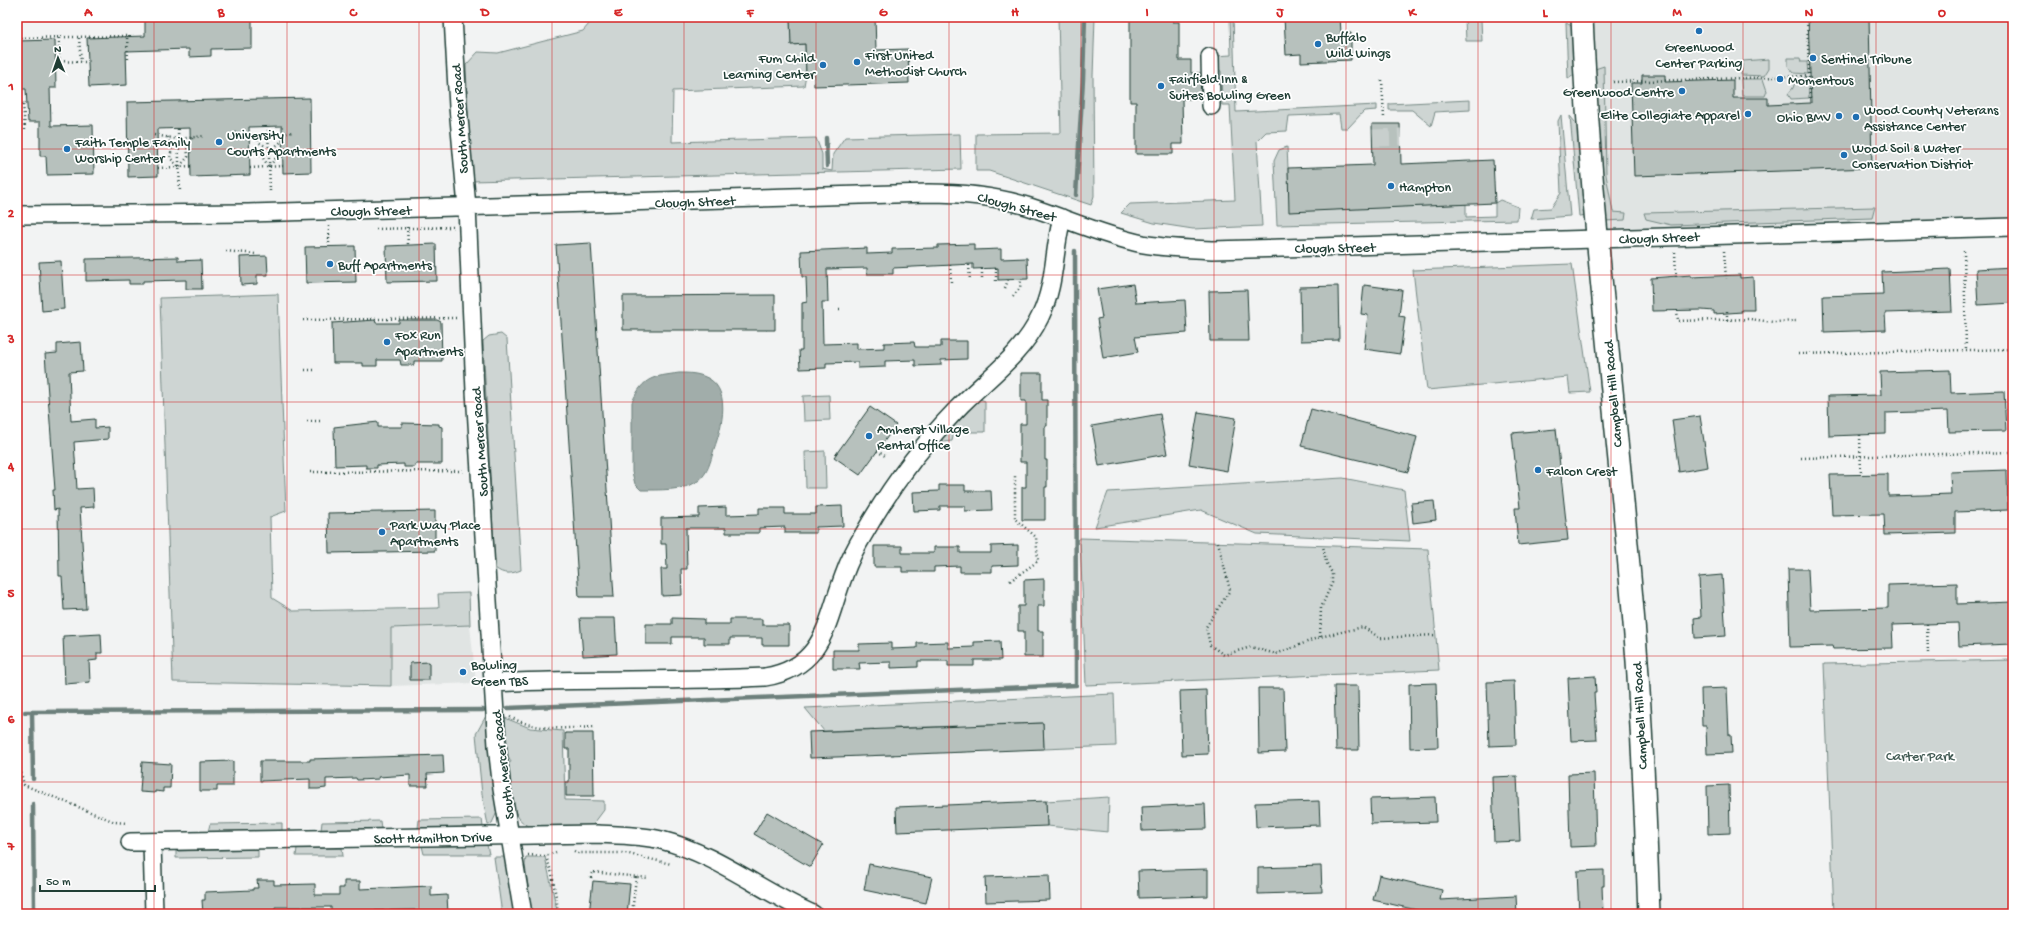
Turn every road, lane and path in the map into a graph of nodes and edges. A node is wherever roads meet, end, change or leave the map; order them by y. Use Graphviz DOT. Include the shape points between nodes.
graph roads {
  1 [pos="453,17"];
  2 [pos="1582,17"];
  3 [pos="1807,17"];
  4 [pos="17,38"];
  5 [pos="59,38"];
  6 [pos="79,38"];
  7 [pos="1210,57"];
  8 [pos="126,60"];
  9 [pos="81,62"];
  10 [pos="88,62"];
  11 [pos="1809,76"];
  12 [pos="1382,80"];
  13 [pos="1613,82"];
  14 [pos="17,97"];
  15 [pos="1810,98"];
  16 [pos="27,103"];
  17 [pos="23,104"];
  18 [pos="1211,106"];
  19 [pos="1384,118"];
  20 [pos="268,126"];
  21 [pos="178,128"];
  22 [pos="25,130"];
  23 [pos="293,132"];
  24 [pos="235,133"];
  25 [pos="154,135"];
  26 [pos="282,135"];
  27 [pos="204,136"];
  28 [pos="257,136"];
  29 [pos="168,137"];
  30 [pos="193,137"];
  31 [pos="268,137"];
  32 [pos="178,139"];
  33 [pos="179,166"];
  34 [pos="191,166"];
  35 [pos="283,166"];
  36 [pos="269,167"];
  37 [pos="158,168"];
  38 [pos="250,168"];
  39 [pos="270,191"];
  40 [pos="180,193"];
  41 [pos="466,207"];
  42 [pos="17,215"];
  43 [pos="1062,218"];
  44 [pos="329,221"];
  45 [pos="408,223"];
  46 [pos="456,227"];
  47 [pos="2013,227"];
  48 [pos="407,228"];
  49 [pos="376,229"];
  50 [pos="1597,239"];
  51 [pos="408,245"];
  52 [pos="329,246"];
  53 [pos="1675,247"];
  54 [pos="1724,247"];
  55 [pos="1964,251"];
  56 [pos="226,252"];
  57 [pos="256,254"];
  58 [pos="950,265"];
  59 [pos="969,265"];
  60 [pos="996,268"];
  61 [pos="982,269"];
  62 [pos="1676,277"];
  63 [pos="1726,279"];
  64 [pos="1008,280"];
  65 [pos="1021,280"];
  66 [pos="970,281"];
  67 [pos="982,281"];
  68 [pos="996,281"];
  69 [pos="951,282"];
  70 [pos="1004,288"];
  71 [pos="1014,296"];
  72 [pos="2011,303"];
  73 [pos="1677,310"];
  74 [pos="1727,311"];
  75 [pos="457,318"];
  76 [pos="303,320"];
  77 [pos="1727,320"];
  78 [pos="1797,321"];
  79 [pos="2013,337"];
  80 [pos="2013,349"];
  81 [pos="1966,350"];
  82 [pos="1798,354"];
  83 [pos="305,370"];
  84 [pos="317,370"];
  85 [pos="321,420"];
  86 [pos="307,421"];
  87 [pos="1860,435"];
  88 [pos="877,451"];
  89 [pos="2013,452"];
  90 [pos="885,456"];
  91 [pos="1861,457"];
  92 [pos="1801,458"];
  93 [pos="468,471"];
  94 [pos="310,472"];
  95 [pos="1861,475"];
  96 [pos="1015,476"];
  97 [pos="1218,542"];
  98 [pos="1323,546"];
  99 [pos="1010,581"];
  100 [pos="1927,624"];
  101 [pos="1436,635"];
  102 [pos="1320,637"];
  103 [pos="1928,654"];
  104 [pos="493,683"];
  105 [pos="495,718"];
  106 [pos="595,727"];
  107 [pos="17,757"];
  108 [pos="127,823"];
  109 [pos="510,836"];
  110 [pos="130,842"];
  111 [pos="152,842"];
  112 [pos="560,850"];
  113 [pos="571,850"];
  114 [pos="525,855"];
  115 [pos="546,856"];
  116 [pos="671,864"];
  117 [pos="636,877"];
  118 [pos="591,878"];
  119 [pos="648,878"];
  120 [pos="154,914"];
  121 [pos="524,914"];
  122 [pos="560,914"];
  123 [pos="572,914"];
  124 [pos="590,914"];
  125 [pos="632,914"];
  126 [pos="813,914"];
  127 [pos="1648,914"];
  1 -- 41 [label="street, South Mercer Road"];
  2 -- 50 [label="main road, Campbell Hill Road"];
  3 -- 11 [label="path"];
  4 -- 5 [label="path"];
  5 -- 6 [label="path"];
  5 -- 9 [label="path" via="58,61"];
  6 -- 8 [label="path" via="127,36"];
  6 -- 9 [label="path"];
  7 -- 18 [label="street"];
  9 -- 10 [label="path"];
  11 -- 13 [label="path"];
  11 -- 15 [label="path"];
  12 -- 19 [label="path"];
  14 -- 17 [label="path"];
  16 -- 17 [label="path"];
  17 -- 22 [label="path"];
  20 -- 31 [label="path"];
  21 -- 32 [label="path"];
  23 -- 26 [label="path"];
  24 -- 28 [label="path"];
  25 -- 29 [label="path"];
  26 -- 31 [label="path"];
  26 -- 36 [label="path" via="283,140 276,146 279,154"];
  27 -- 30 [label="path"];
  28 -- 31 [label="path"];
  28 -- 36 [label="path" via="258,142 264,146 261,155"];
  29 -- 32 [label="path"];
  29 -- 33 [label="path" via="172,148 170,158"];
  30 -- 32 [label="path"];
  30 -- 33 [label="path" via="187,145 188,157"];
  31 -- 36 [label="path"];
  32 -- 33 [label="path"];
  33 -- 34 [label="path"];
  33 -- 37 [label="path"];
  33 -- 40 [label="path"];
  35 -- 36 [label="path"];
  36 -- 38 [label="path"];
  36 -- 39 [label="path"];
  41 -- 42 [label="street, Clough Street" via="248,213"];
  41 -- 43 [label="street, Clough Street" via="968,193 1029,206"];
  41 -- 104 [label="street, South Mercer Road"];
  43 -- 50 [label="street, Clough Street" via="1120,238 1178,249"];
  43 -- 104 [label="street" via="1052,287 1040,318 1025,342 1007,362 938,429 884,500 864,533 844,575 822,639 806,660 780,675 765,677"];
  44 -- 52 [label="path"];
  45 -- 48 [label="path"];
  46 -- 48 [label="path"];
  47 -- 50 [label="street, Clough Street"];
  48 -- 49 [label="path"];
  48 -- 51 [label="path"];
  50 -- 127 [label="main road, Campbell Hill Road" via="1637,661"];
  53 -- 62 [label="path"];
  54 -- 63 [label="path"];
  55 -- 81 [label="path"];
  56 -- 57 [label="path"];
  58 -- 69 [label="path"];
  59 -- 66 [label="path"];
  60 -- 68 [label="path"];
  61 -- 67 [label="path"];
  64 -- 70 [label="path"];
  65 -- 71 [label="path" via="1020,288"];
  72 -- 79 [label="path"];
  73 -- 77 [label="path" via="1678,321"];
  74 -- 77 [label="path"];
  75 -- 76 [label="path"];
  77 -- 78 [label="path"];
  80 -- 81 [label="path"];
  81 -- 82 [label="path"];
  83 -- 84 [label="path"];
  85 -- 86 [label="path"];
  87 -- 91 [label="path"];
  88 -- 90 [label="path"];
  89 -- 91 [label="path"];
  91 -- 92 [label="path"];
  91 -- 95 [label="path"];
  93 -- 94 [label="path"];
  96 -- 99 [label="path" via="1015,519 1036,537 1038,561"];
  97 -- 102 [label="path" via="1230,590 1206,627 1210,645 1224,654 1251,647 1276,654"];
  98 -- 102 [label="path" via="1332,583 1321,608"];
  100 -- 103 [label="path"];
  101 -- 102 [label="path" via="1380,638 1363,628"];
  104 -- 105 [label="street, South Mercer Road"];
  105 -- 106 [label="path" via="509,716 526,725 552,728"];
  105 -- 109 [label="street, South Mercer Road" via="502,789"];
  107 -- 108 [label="path" via="24,785 115,822"];
  109 -- 111 [label="street, Scott Hamilton Drive"];
  109 -- 121 [label="street, South Mercer Road"];
  109 -- 126 [label="street, Scott Hamilton Drive" via="597,834 661,840 739,873 787,902"];
  110 -- 111 [label="street, Scott Hamilton Drive"];
  111 -- 120 [label="street"];
  112 -- 115 [label="path"];
  113 -- 116 [label="path" via="578,853 625,853"];
  114 -- 115 [label="path"];
  115 -- 122 [label="path"];
  117 -- 118 [label="path" via="592,872"];
  117 -- 119 [label="path"];
  117 -- 125 [label="path"];
  123 -- 124 [label="path"];
}
